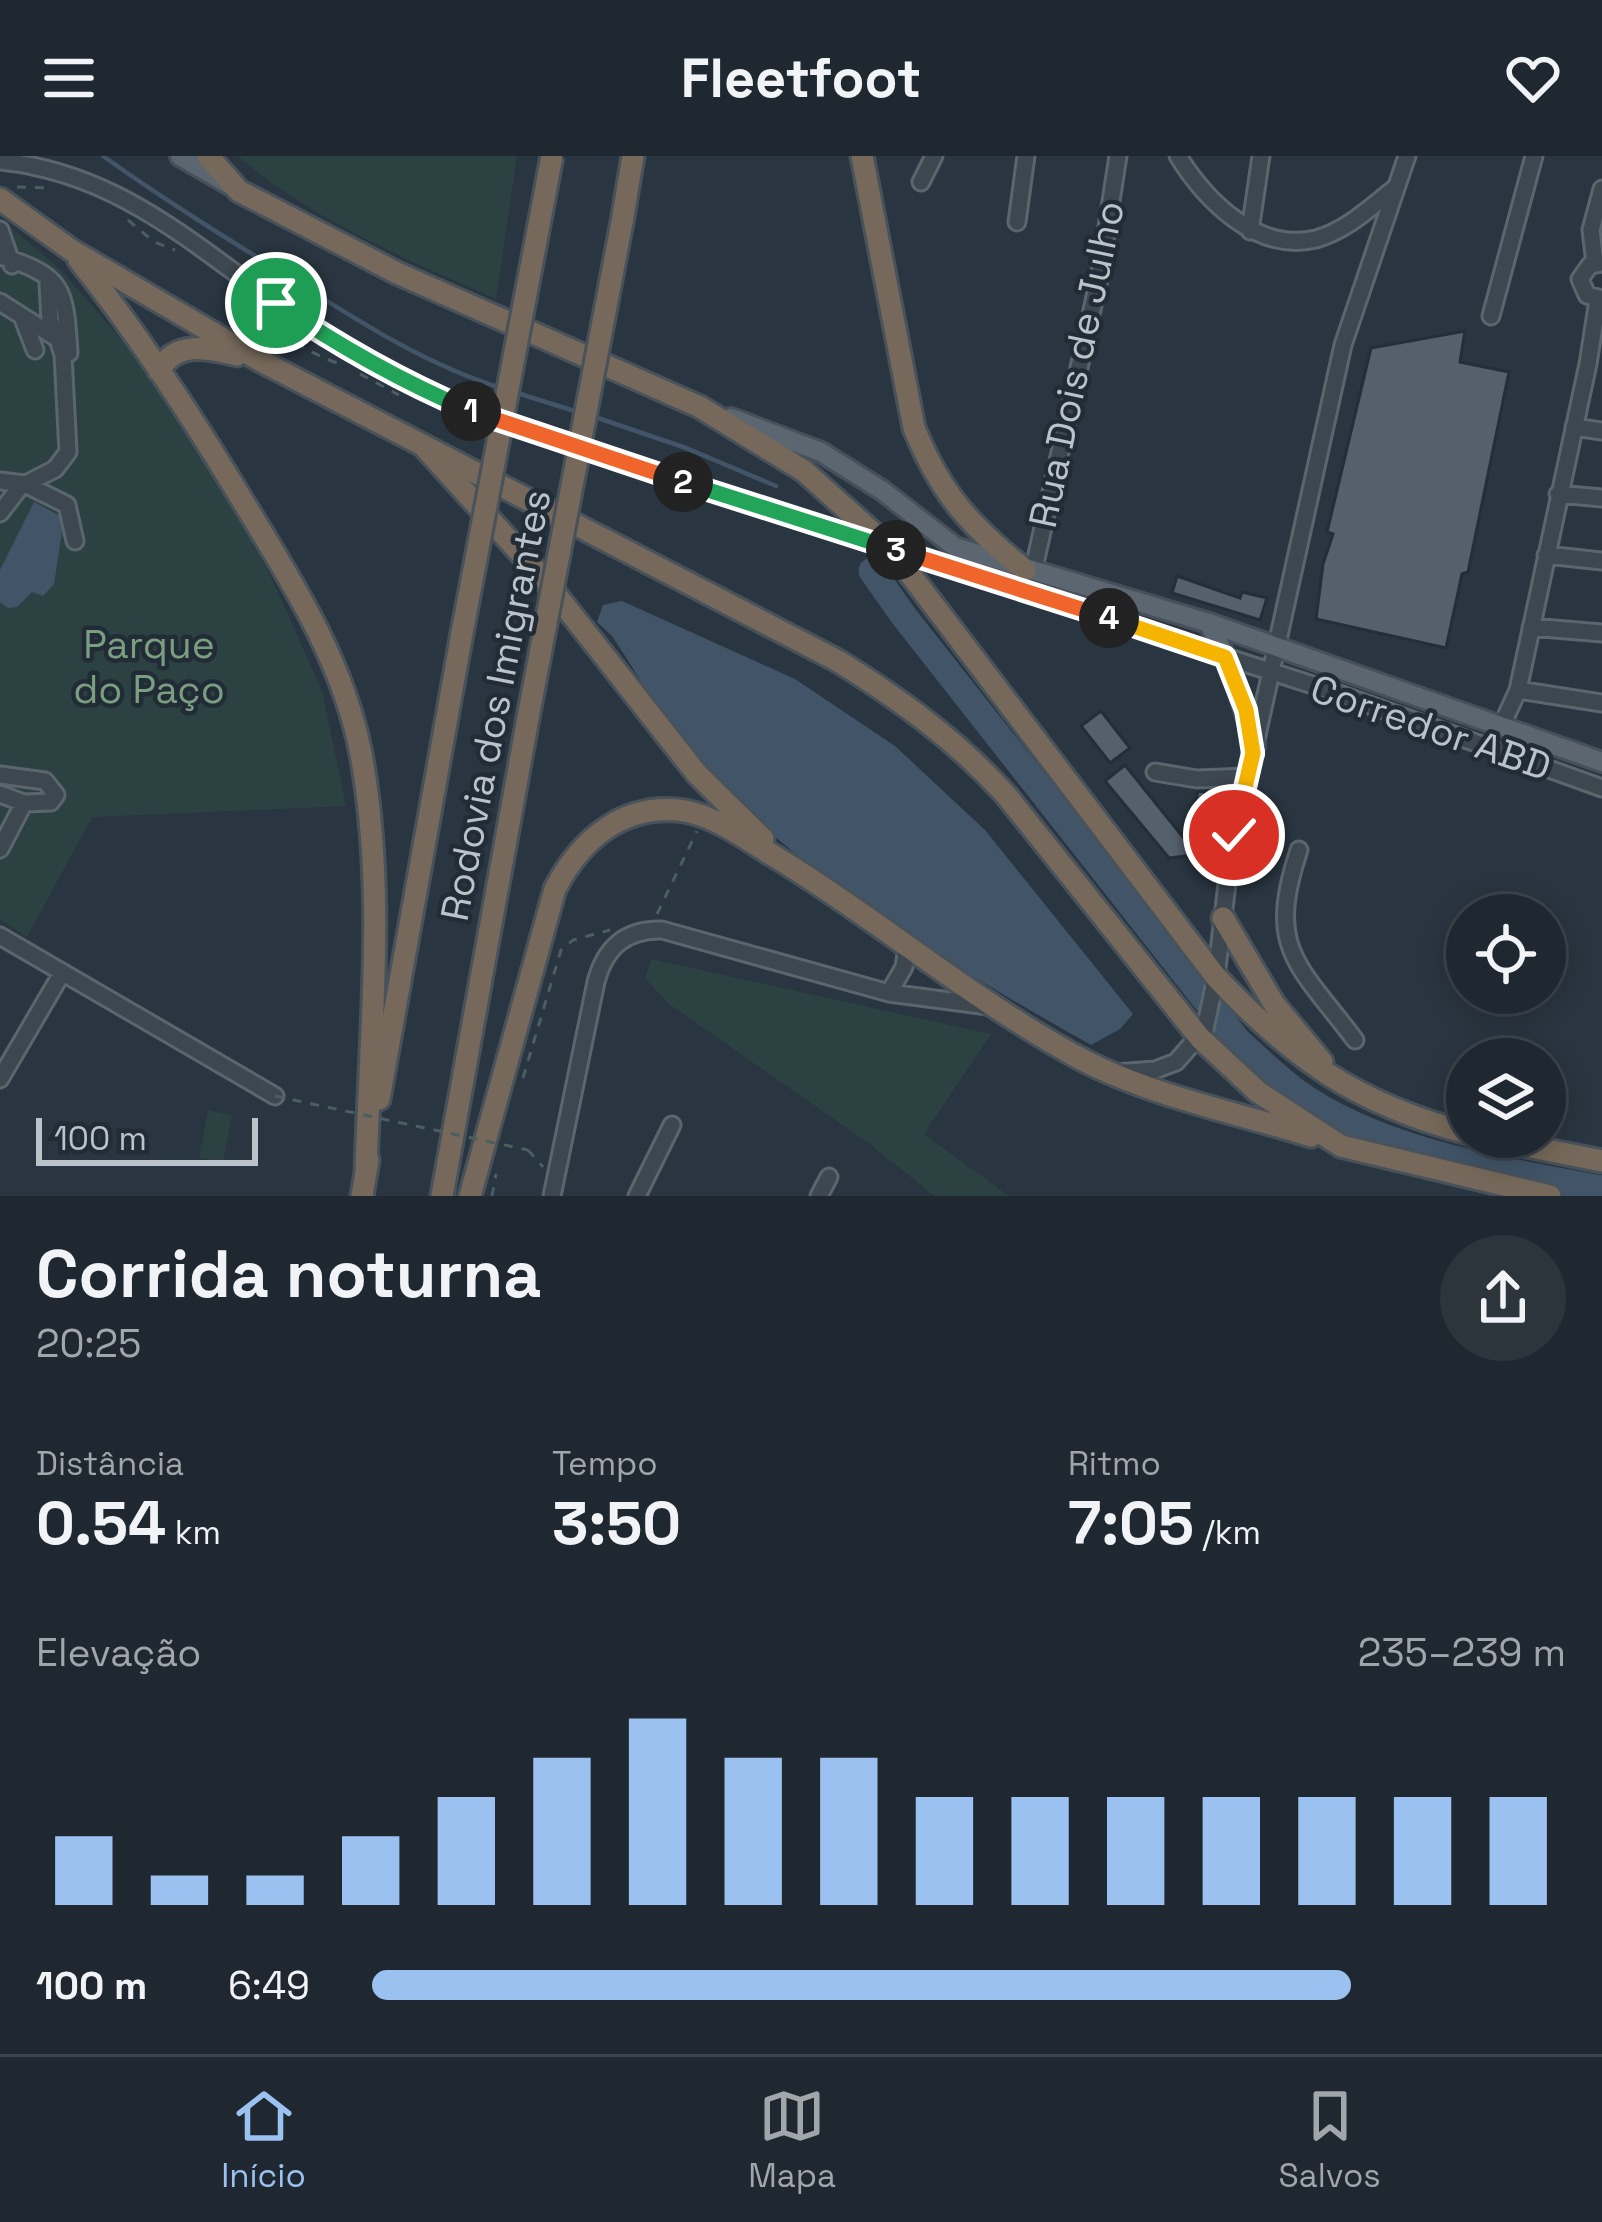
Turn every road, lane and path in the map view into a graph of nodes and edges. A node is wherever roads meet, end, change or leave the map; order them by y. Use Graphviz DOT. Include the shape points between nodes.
graph roads {
  1 [pos="180,156"];
  2 [pos="208,156"];
  3 [pos="552,156"];
  4 [pos="633,156"];
  5 [pos="862,156"];
  6 [pos="934,156"];
  7 [pos="1026,156"];
  8 [pos="1118,156"];
  9 [pos="1178,156"];
  10 [pos="1261,156"];
  11 [pos="1407,156"];
  12 [pos="1534,156"];
  13 [pos="0,161"];
  14 [pos="921,182"];
  15 [pos="1398,186"];
  16 [pos="1602,189"];
  17 [pos="239,190"];
  18 [pos="0,199"];
  19 [pos="1017,222"];
  20 [pos="0,230"];
  21 [pos="1250,231"];
  22 [pos="71,250"];
  23 [pos="7,259"];
  24 [pos="1599,263"];
  25 [pos="0,275"];
  26 [pos="1600,300"];
  27 [pos="0,302"];
  28 [pos="21,314"];
  29 [pos="1491,316"];
  30 [pos="58,339"];
  31 [pos="35,350"];
  32 [pos="261,362"];
  33 [pos="1595,365"];
  34 [pos="159,371"];
  35 [pos="700,407"];
  36 [pos="1574,427"];
  37 [pos="1602,431"];
  38 [pos="417,440"];
  39 [pos="74,465"];
  40 [pos="0,482"];
  41 [pos="25,484"];
  42 [pos="1558,494"];
  43 [pos="1602,498"];
  44 [pos="0,513"];
  45 [pos="75,541"];
  46 [pos="891,549"];
  47 [pos="1546,555"];
  48 [pos="1602,561"];
  49 [pos="1029,571"];
  50 [pos="1209,623"];
  51 [pos="1532,627"];
  52 [pos="1602,633"];
  53 [pos="1277,647"];
  54 [pos="1225,657"];
  55 [pos="1273,672"];
  56 [pos="1519,690"];
  57 [pos="1602,703"];
  58 [pos="1502,725"];
  59 [pos="1255,745"];
  60 [pos="1602,762"];
  61 [pos="1155,772"];
  62 [pos="0,775"];
  63 [pos="1248,777"];
  64 [pos="1602,788"];
  65 [pos="0,794"];
  66 [pos="24,803"];
  67 [pos="698,829"];
  68 [pos="0,849"];
  69 [pos="1299,850"];
  70 [pos="804,874"];
  71 [pos="1222,918"];
  72 [pos="655,919"];
  73 [pos="616,929"];
  74 [pos="0,936"];
  75 [pos="907,947"];
  76 [pos="62,973"];
  77 [pos="1215,982"];
  78 [pos="889,993"];
  79 [pos="997,1007"];
  80 [pos="1202,1034"];
  81 [pos="1354,1040"];
  82 [pos="1112,1073"];
  83 [pos="0,1079"];
  84 [pos="520,1085"];
  85 [pos="1342,1085"];
  86 [pos="275,1096"];
  87 [pos="673,1125"];
  88 [pos="1446,1126"];
  89 [pos="504,1141"];
  90 [pos="1342,1146"];
  91 [pos="1566,1154"];
  92 [pos="1602,1161"];
  93 [pos="367,1171"];
  94 [pos="829,1177"];
  95 [pos="553,1188"];
  96 [pos="362,1196"];
  97 [pos="442,1196"];
  98 [pos="470,1196"];
  99 [pos="492,1196"];
  100 [pos="637,1196"];
  101 [pos="819,1196"];
  102 [pos="1550,1196"];
  1 -- 17 [label="main road"];
  2 -- 17 [label="highway"];
  3 -- 93 [label="highway, Rodovia dos Imigrantes, bridge"];
  4 -- 97 [label="highway, Rodovia dos Imigrantes, bridge"];
  5 -- 49 [label="highway" via="914,428 952,502"];
  6 -- 14 [label="street"];
  7 -- 19 [label="street"];
  8 -- 49 [label="street, Rua Dois de Julho" via="1099,279"];
  9 -- 21 [label="street" via="1206,194"];
  10 -- 21 [label="street"];
  11 -- 15 [label="street"];
  12 -- 29 [label="street"];
  13 -- 46 [label="street, Corredor ABD" via="78,175 123,196 315,329 443,399"];
  15 -- 21 [label="street" via="1313,240"];
  15 -- 53 [label="street" via="1343,345"];
  16 -- 24 [label="street" via="1591,230"];
  17 -- 35 [label="highway" via="397,274"];
  18 -- 22 [label="highway"];
  20 -- 23 [label="street"];
  22 -- 32 [label="highway"];
  22 -- 34 [label="highway"];
  23 -- 25 [label="street"];
  23 -- 30 [label="street" via="50,288"];
  23 -- 39 [label="street" via="45,273 62,296"];
  24 -- 26 [label="street" via="1585,269 1581,285"];
  26 -- 33 [label="street"];
  27 -- 28 [label="street"];
  28 -- 30 [label="street"];
  28 -- 31 [label="street"];
  30 -- 41 [label="street" via="68,452 56,469"];
  32 -- 34 [label="highway" via="186,348"];
  32 -- 38 [label="highway"];
  33 -- 36 [label="street"];
  34 -- 93 [label="highway" via="311,617 355,729 372,828"];
  35 -- 46 [label="highway" via="804,471"];
  35 -- 49 [label="main road" via="820,452 955,547"];
  36 -- 37 [label="street"];
  36 -- 42 [label="street"];
  38 -- 70 [label="highway" via="543,578 697,774"];
  38 -- 80 [label="highway" via="838,661 934,725 1006,794"];
  40 -- 41 [label="street"];
  41 -- 44 [label="street"];
  41 -- 45 [label="street" via="67,505"];
  42 -- 43 [label="street"];
  42 -- 47 [label="street"];
  46 -- 54 [label="street, Corredor ABD"];
  46 -- 77 [label="highway"];
  47 -- 48 [label="street"];
  47 -- 51 [label="street"];
  49 -- 50 [label="main road"];
  50 -- 53 [label="main road"];
  50 -- 54 [label="main road"];
  51 -- 52 [label="street"];
  51 -- 56 [label="street"];
  53 -- 55 [label="street"];
  53 -- 58 [label="main road"];
  54 -- 55 [label="street, Corredor ABD"];
  54 -- 59 [label="main road"];
  55 -- 59 [label="street"];
  55 -- 64 [label="street, Corredor ABD"];
  56 -- 57 [label="street"];
  56 -- 58 [label="street"];
  58 -- 60 [label="main road"];
  59 -- 63 [label="street"];
  61 -- 63 [label="street"];
  62 -- 66 [label="street" via="45,781 56,795"];
  63 -- 71 [label="street"];
  65 -- 66 [label="street"];
  66 -- 68 [label="street"];
  67 -- 72 [label="path"];
  69 -- 81 [label="street" via="1283,932"];
  70 -- 75 [label="highway"];
  70 -- 98 [label="highway" via="687,812 635,814 586,842 555,890"];
  71 -- 77 [label="street"];
  71 -- 85 [label="highway" via="1274,1004"];
  73 -- 84 [label="path" via="561,950"];
  74 -- 76 [label="street"];
  75 -- 78 [label="street"];
  75 -- 79 [label="highway"];
  76 -- 83 [label="street"];
  76 -- 86 [label="street"];
  77 -- 80 [label="street"];
  77 -- 85 [label="highway" via="1285,1047"];
  78 -- 79 [label="street"];
  78 -- 95 [label="street" via="662,930 624,937 601,964"];
  79 -- 82 [label="highway"];
  80 -- 82 [label="street" via="1176,1062"];
  80 -- 90 [label="highway" via="1258,1092"];
  82 -- 90 [label="highway"];
  85 -- 88 [label="highway"];
  86 -- 95 [label="path, bridge" via="529,1150"];
  87 -- 100 [label="street"];
  89 -- 99 [label="path"];
  90 -- 102 [label="highway"];
  91 -- 92 [label="highway"];
  93 -- 96 [label="highway, Rodovia dos Imigrantes"];
  94 -- 101 [label="street"];
}
